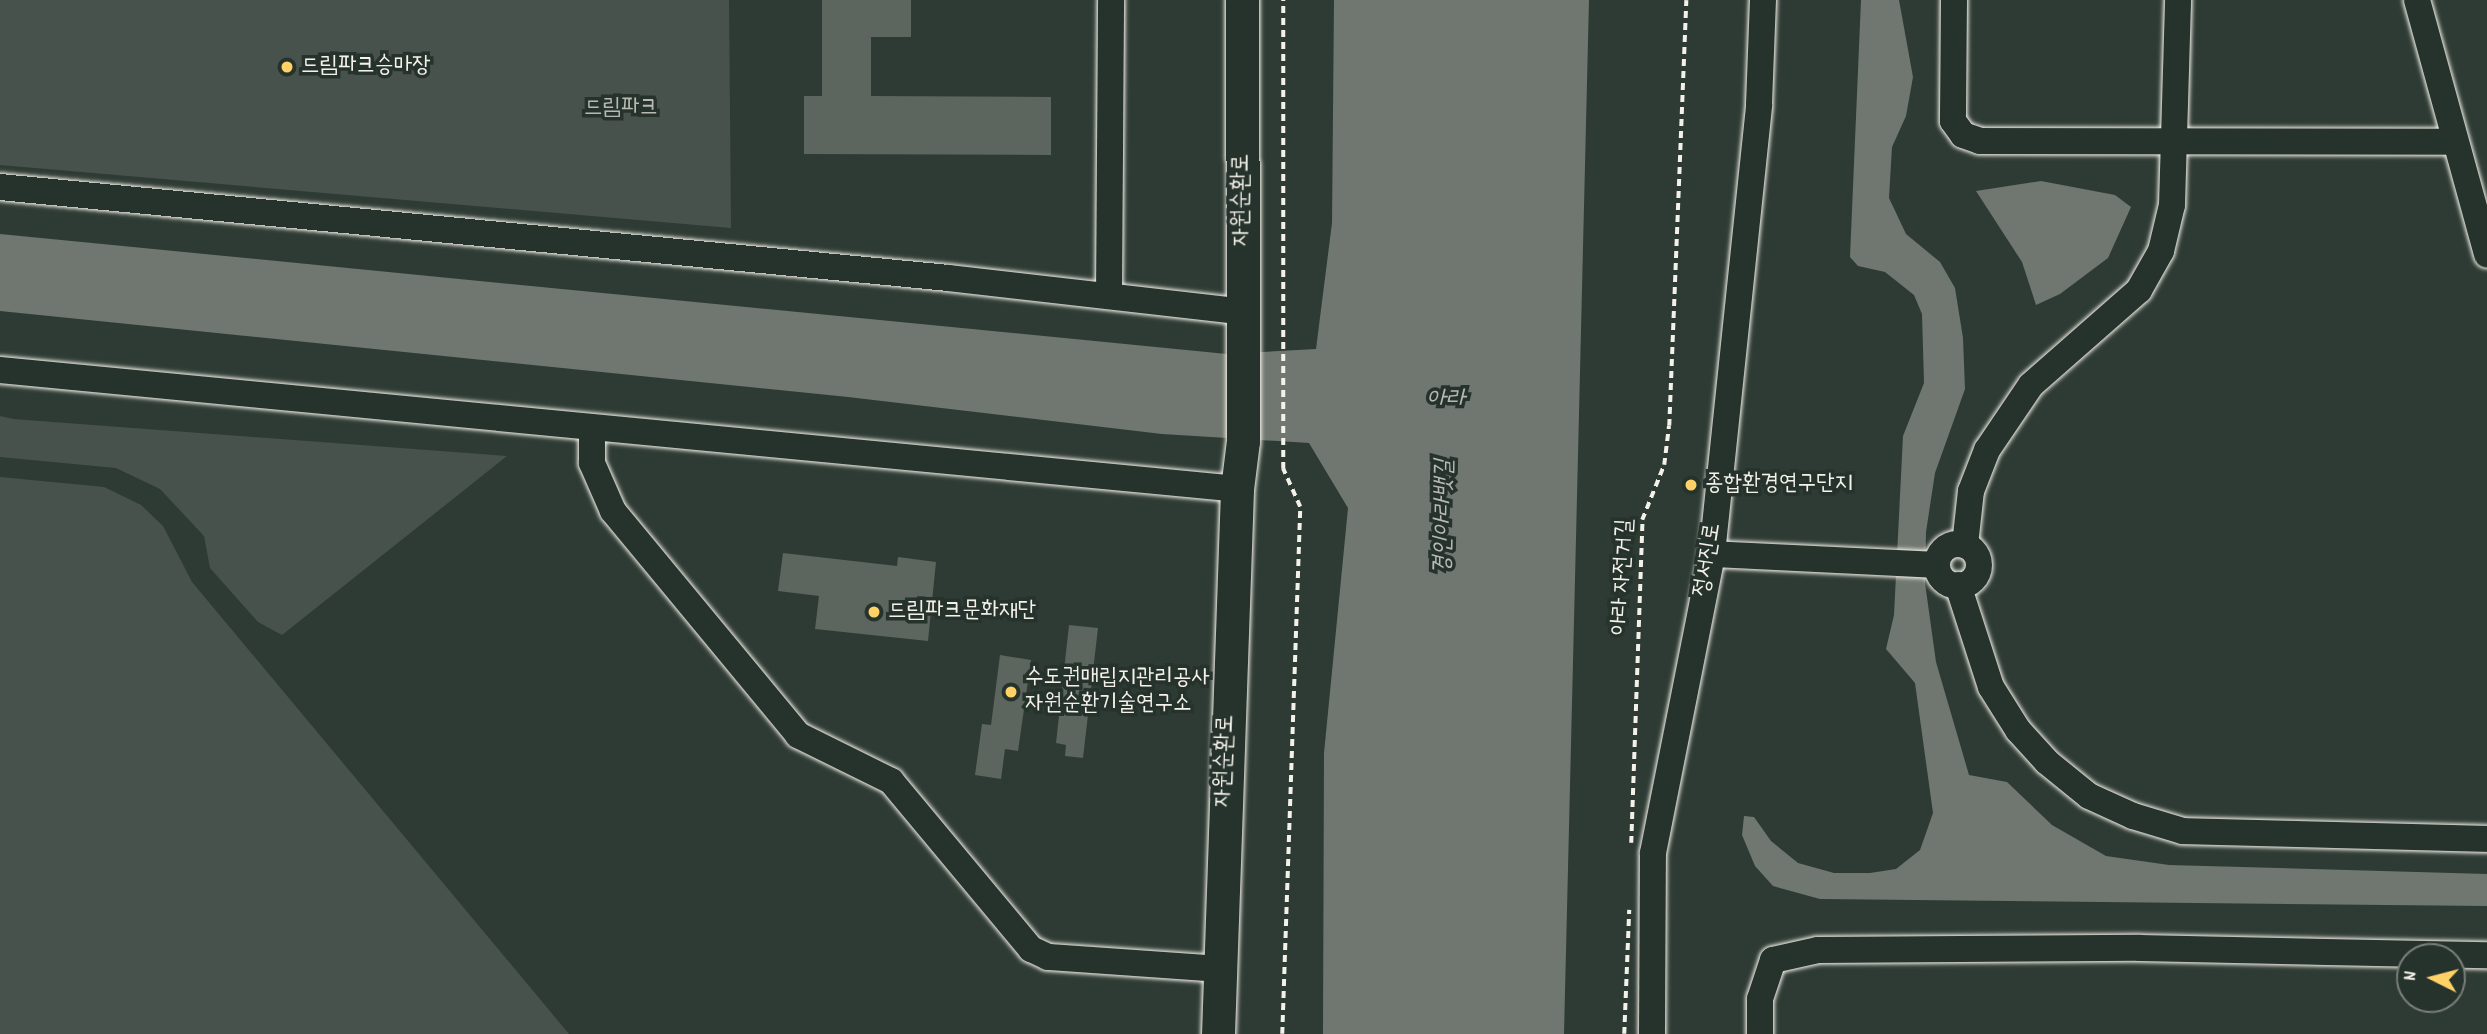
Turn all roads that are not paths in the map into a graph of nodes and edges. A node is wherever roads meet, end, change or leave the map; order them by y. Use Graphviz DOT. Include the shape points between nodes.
graph roads {
  1 [pos="1111,0"];
  2 [pos="1242,0"];
  3 [pos="1763,0"];
  4 [pos="1954,0"];
  5 [pos="2178,0"];
  6 [pos="2417,0"];
  7 [pos="2176,141"];
  8 [pos="2455,142"];
  9 [pos="0,187"];
  10 [pos="2487,255"];
  11 [pos="1109,296"];
  12 [pos="1245,320"];
  13 [pos="0,370"];
  14 [pos="592,428"];
  15 [pos="1237,489"];
  16 [pos="1965,545"];
  17 [pos="1712,554"];
  18 [pos="1936,565"];
  19 [pos="1958,585"];
  20 [pos="2487,838"];
  21 [pos="2487,955"];
  22 [pos="1219,969"];
  23 [pos="1218,1034"];
  24 [pos="1652,1034"];
  25 [pos="1760,1034"];
  1 -- 11 [label="street"];
  2 -- 12 [label="main road, 자원순환로"];
  3 -- 17 [label="street, 정서진로" via="1759,104"];
  4 -- 7 [label="street" via="1953,121 1963,135 1980,141"];
  5 -- 7 [label="street"];
  6 -- 8 [label="street"];
  7 -- 8 [label="street"];
  7 -- 16 [label="street" via="2172,205 2161,251 2139,290 2031,385 1987,450 1971,491"];
  8 -- 10 [label="street"];
  9 -- 11 [label="street"];
  11 -- 12 [label="street"];
  12 -- 15 [label="main road, 자원순환로" via="1243,441"];
  13 -- 14 [label="street"];
  14 -- 15 [label="street"];
  14 -- 22 [label="street" via="592,463 612,511 798,735 891,781 1031,949 1048,957"];
  15 -- 22 [label="main road, 자원순환로"];
  16 -- 18 [label="street" via="1946,548"];
  16 -- 19 [label="street" via="1981,564 1974,580"];
  17 -- 18 [label="street"];
  17 -- 24 [label="street, 정서진로" via="1653,853"];
  18 -- 19 [label="street" via="1942,579"];
  19 -- 20 [label="street" via="1991,687 2018,730 2047,762 2089,796 2183,831"];
  21 -- 25 [label="street" via="2127,948 1818,950 1773,960 1760,999"];
  22 -- 23 [label="main road, 자원순환로"];
}
